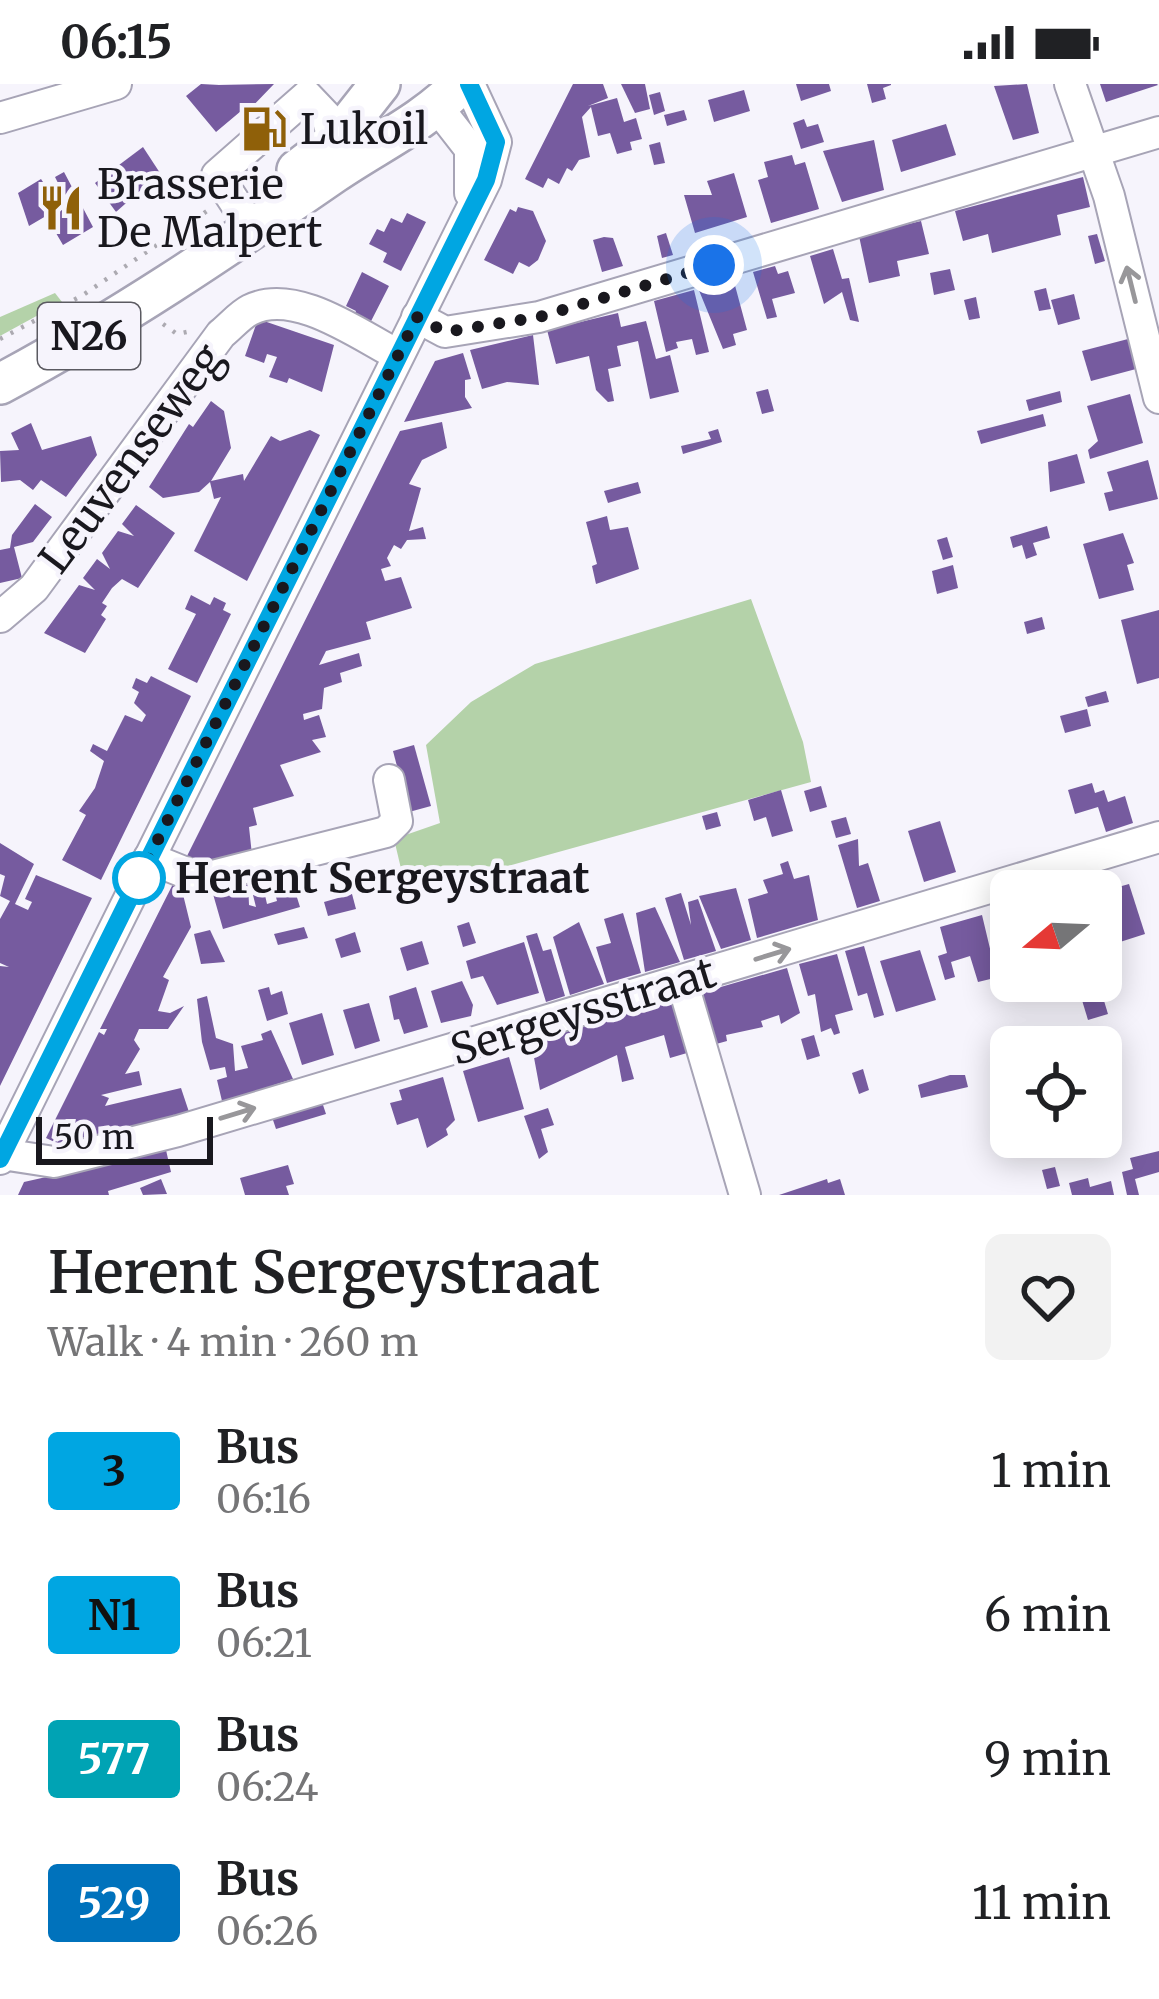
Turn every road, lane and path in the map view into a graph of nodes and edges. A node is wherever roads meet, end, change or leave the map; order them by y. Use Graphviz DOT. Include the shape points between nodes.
graph roads {
  1 [pos="116,84"];
  2 [pos="380,84"];
  3 [pos="1070,84"];
  4 [pos="448,90"];
  5 [pos="0,118"];
  6 [pos="1159,132"];
  7 [pos="1095,151"];
  8 [pos="338,155"];
  9 [pos="241,212"];
  10 [pos="139,307"];
  11 [pos="417,317"];
  12 [pos="235,322"];
  13 [pos="0,338"];
  14 [pos="398,355"];
  15 [pos="0,363"];
  16 [pos="0,384"];
  17 [pos="1159,398"];
  18 [pos="0,617"];
  19 [pos="389,780"];
  20 [pos="1159,837"];
  21 [pos="149,858"];
  22 [pos="682,981"];
  23 [pos="1,1156"];
  24 [pos="745,1195"];
  1 -- 5 [label="street"];
  2 -- 8 [label="main road, N26"];
  3 -- 7 [label="street"];
  4 -- 8 [label="main road, N26"];
  4 -- 11 [label="street" via="474,168 466,216"];
  6 -- 7 [label="street"];
  7 -- 11 [label="street" via="539,317 445,332"];
  17 -- 7 [label="street, one-way"];
  8 -- 9 [label="main road, N26"];
  8 -- 9 [label="street" via="327,118 308,96 217,175"];
  9 -- 10 [label="main road, N26"];
  9 -- 13 [label="path"];
  9 -- 15 [label="main road, N26" via="127,292"];
  10 -- 12 [label="path" via="177,334"];
  10 -- 16 [label="main road, N26"];
  11 -- 14 [label="street"];
  12 -- 14 [label="street, Leuvenseweg" via="278,303"];
  12 -- 18 [label="street, Leuvenseweg" via="34,588"];
  14 -- 21 [label="street"];
  19 -- 21 [label="street" via="397,821 386,832 201,879"];
  22 -- 20 [label="street, Sergeysstraat, one-way"];
  21 -- 23 [label="street"];
  23 -- 22 [label="street, Sergeysstraat, one-way" via="54,1162 178,1131"];
  22 -- 24 [label="street"];
}
